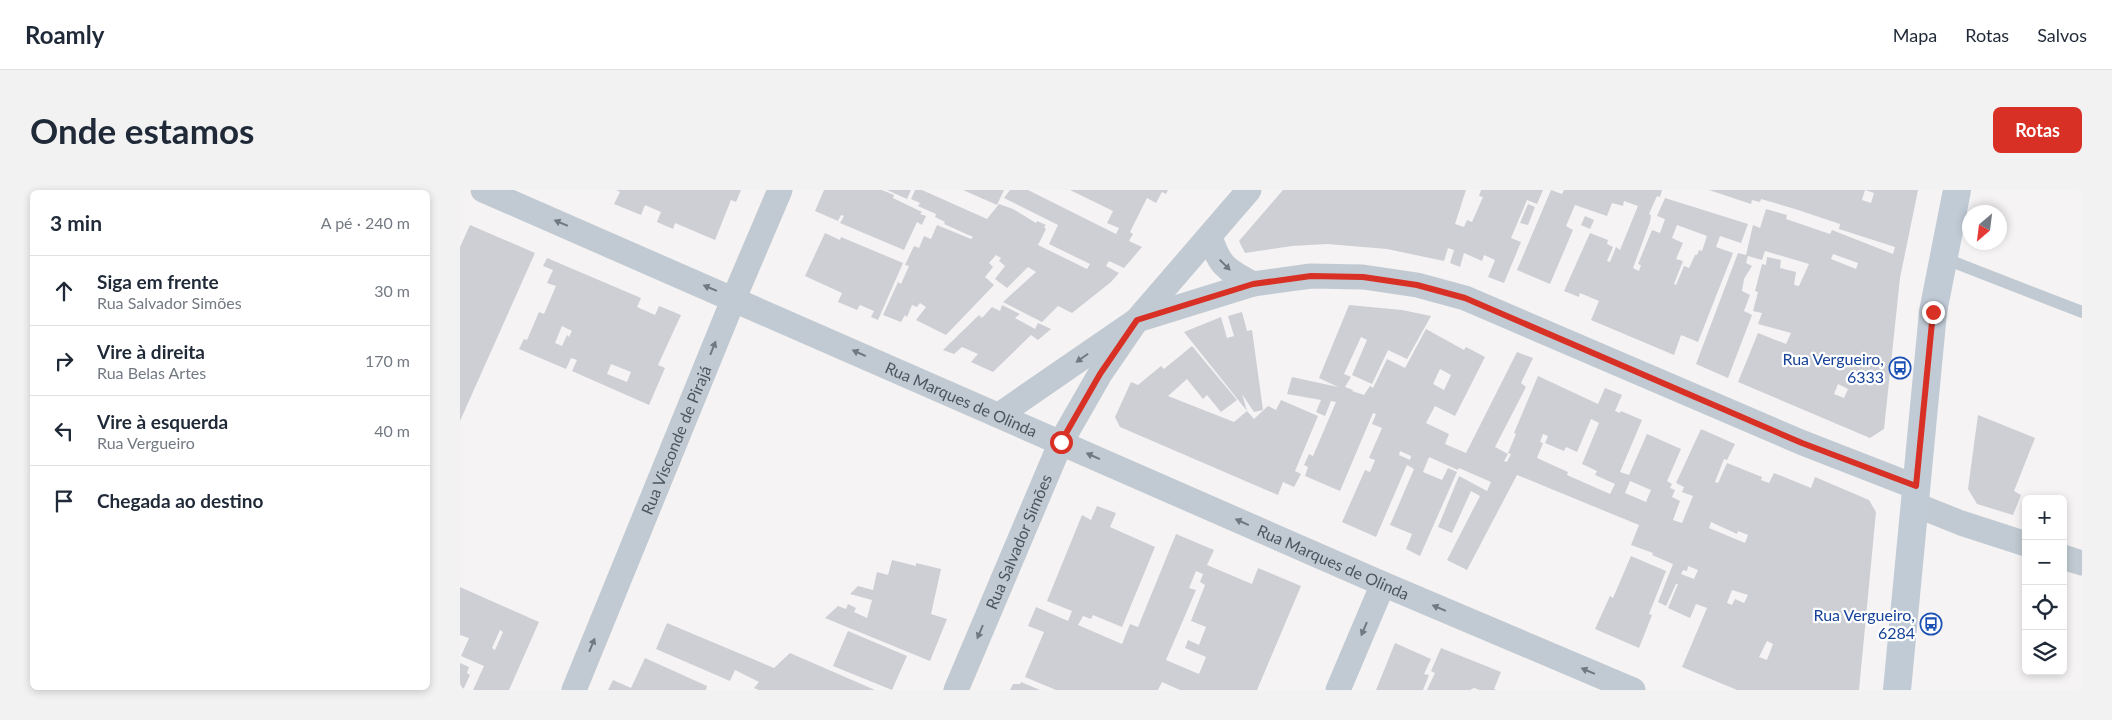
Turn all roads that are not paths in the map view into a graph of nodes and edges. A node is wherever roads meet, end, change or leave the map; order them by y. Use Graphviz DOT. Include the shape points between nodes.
graph roads {
  1 [pos="483,190"];
  2 [pos="780,190"];
  3 [pos="1249,190"];
  4 [pos="1957,190"];
  5 [pos="1210,236"];
  6 [pos="1944,258"];
  7 [pos="1253,284"];
  8 [pos="734,298"];
  9 [pos="2082,312"];
  10 [pos="1137,320"];
  11 [pos="999,415"];
  12 [pos="1061,442"];
  13 [pos="1916,496"];
  14 [pos="2022,543"];
  15 [pos="2067,558"];
  16 [pos="2082,563"];
  17 [pos="1383,584"];
  18 [pos="574,690"];
  19 [pos="956,690"];
  20 [pos="1338,690"];
  21 [pos="1633,690"];
  22 [pos="1897,690"];
  8 -- 1 [label="street, Rua Marques de Olinda, one-way"];
  2 -- 8 [label="street, Rua Visconde de Pirajá"];
  3 -- 5 [label="street, Rua Salvador Simões"];
  4 -- 6 [label="main road"];
  5 -- 7 [label="street, one-way" via="1215,255 1222,264"];
  5 -- 10 [label="street, Rua Salvador Simões"];
  6 -- 9 [label="lane"];
  6 -- 13 [label="main road" via="1933,312"];
  7 -- 10 [label="street"];
  7 -- 13 [label="street" via="1311,276 1363,277 1417,285 1465,298 1802,443"];
  11 -- 8 [label="street, Rua Marques de Olinda, one-way"];
  18 -- 8 [label="street, Rua Visconde de Pirajá, one-way"];
  10 -- 11 [label="street, Rua Salvador Simões, one-way"];
  10 -- 12 [label="street, Rua Salvador Simões" via="1100,374"];
  11 -- 12 [label="street, Rua Marques de Olinda"];
  17 -- 12 [label="street, Rua Marques de Olinda, one-way"];
  12 -- 19 [label="street, Rua Salvador Simões, one-way"];
  13 -- 14 [label="street" via="1960,523"];
  13 -- 22 [label="main road"];
  15 -- 16 [label="street"];
  17 -- 20 [label="street, one-way"];
  21 -- 17 [label="street, Rua Marques de Olinda, one-way"];
}
